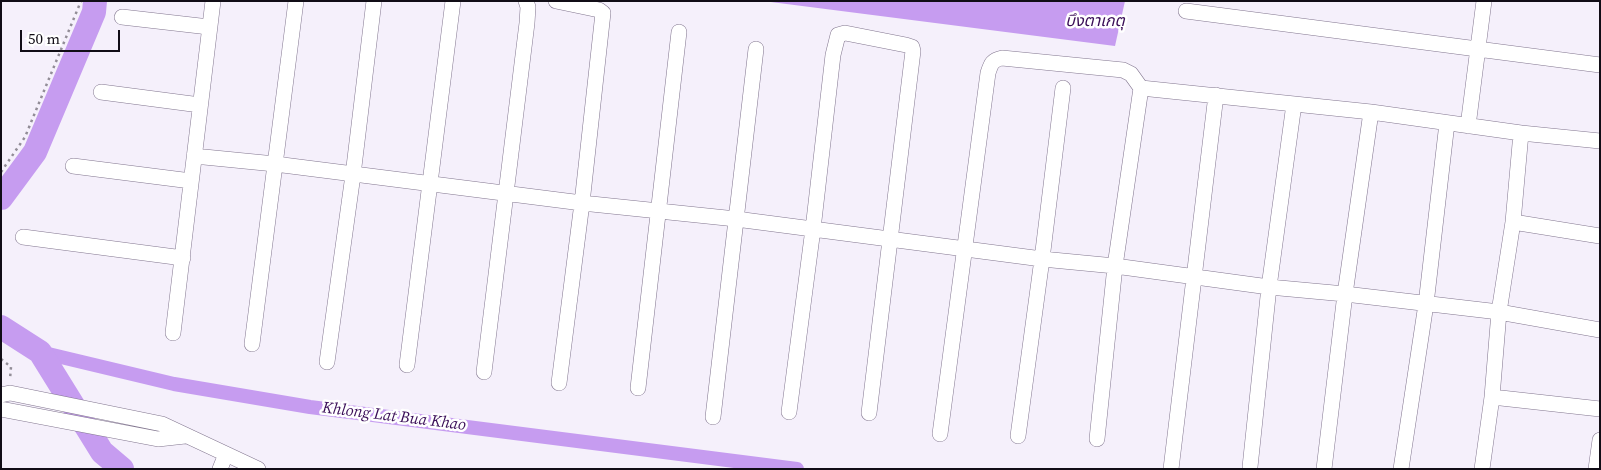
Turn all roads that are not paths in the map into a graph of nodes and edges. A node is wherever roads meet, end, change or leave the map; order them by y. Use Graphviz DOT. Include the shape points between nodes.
graph roads {
  1 [pos="212,1"];
  2 [pos="296,1"];
  3 [pos="374,1"];
  4 [pos="453,1"];
  5 [pos="526,1"];
  6 [pos="556,1"];
  7 [pos="1484,1"];
  8 [pos="1186,12"];
  9 [pos="122,17"];
  10 [pos="209,27"];
  11 [pos="679,32"];
  12 [pos="756,49"];
  13 [pos="1478,49"];
  14 [pos="1600,65"];
  15 [pos="1063,88"];
  16 [pos="1141,88"];
  17 [pos="101,92"];
  18 [pos="1216,95"];
  19 [pos="1294,104"];
  20 [pos="200,105"];
  21 [pos="1371,112"];
  22 [pos="1447,123"];
  23 [pos="1468,126"];
  24 [pos="1521,133"];
  25 [pos="1600,141"];
  26 [pos="194,156"];
  27 [pos="275,164"];
  28 [pos="73,166"];
  29 [pos="353,175"];
  30 [pos="191,181"];
  31 [pos="431,185"];
  32 [pos="507,194"];
  33 [pos="582,203"];
  34 [pos="658,211"];
  35 [pos="736,219"];
  36 [pos="1512,222"];
  37 [pos="813,229"];
  38 [pos="1600,236"];
  39 [pos="23,237"];
  40 [pos="890,239"];
  41 [pos="966,249"];
  42 [pos="183,258"];
  43 [pos="1042,259"];
  44 [pos="1115,266"];
  45 [pos="1195,278"];
  46 [pos="1269,287"];
  47 [pos="1345,294"];
  48 [pos="1426,304"];
  49 [pos="1499,312"];
  50 [pos="1600,330"];
  51 [pos="173,334"];
  52 [pos="252,344"];
  53 [pos="327,362"];
  54 [pos="407,365"];
  55 [pos="484,372"];
  56 [pos="559,383"];
  57 [pos="638,388"];
  58 [pos="1492,397"];
  59 [pos="5,402"];
  60 [pos="1600,409"];
  61 [pos="789,412"];
  62 [pos="868,413"];
  63 [pos="713,416"];
  64 [pos="940,434"];
  65 [pos="1018,436"];
  66 [pos="1097,439"];
  67 [pos="1600,440"];
  68 [pos="226,454"];
  69 [pos="1250,467"];
  70 [pos="220,469"];
  71 [pos="258,469"];
  72 [pos="1172,469"];
  73 [pos="1324,469"];
  74 [pos="1401,469"];
  75 [pos="1482,469"];
  76 [pos="1596,469"];
  1 -- 10 [label="street"];
  2 -- 27 [label="street"];
  3 -- 29 [label="street"];
  4 -- 31 [label="street"];
  5 -- 32 [label="street" via="527,23"];
  6 -- 33 [label="street" via="603,13"];
  7 -- 13 [label="street"];
  8 -- 13 [label="street"];
  9 -- 10 [label="street"];
  10 -- 20 [label="street"];
  11 -- 34 [label="street"];
  12 -- 35 [label="street"];
  13 -- 14 [label="street"];
  13 -- 23 [label="street"];
  15 -- 43 [label="street"];
  16 -- 18 [label="street"];
  16 -- 41 [label="street" via="1131,74 1123,70 1002,58 994,60 988,73"];
  16 -- 44 [label="street"];
  17 -- 20 [label="street"];
  18 -- 19 [label="street"];
  18 -- 45 [label="street"];
  19 -- 21 [label="street"];
  19 -- 46 [label="street"];
  20 -- 26 [label="street"];
  21 -- 22 [label="street"];
  21 -- 47 [label="street"];
  22 -- 23 [label="street"];
  22 -- 48 [label="street"];
  23 -- 24 [label="street"];
  24 -- 25 [label="street"];
  24 -- 36 [label="street"];
  26 -- 27 [label="street"];
  26 -- 30 [label="street"];
  27 -- 29 [label="street"];
  27 -- 52 [label="street"];
  28 -- 30 [label="street"];
  29 -- 31 [label="street"];
  29 -- 53 [label="street"];
  30 -- 42 [label="street"];
  31 -- 32 [label="street"];
  31 -- 54 [label="street"];
  32 -- 33 [label="street"];
  32 -- 55 [label="street"];
  33 -- 34 [label="street"];
  33 -- 56 [label="street"];
  34 -- 35 [label="street"];
  34 -- 57 [label="street"];
  35 -- 37 [label="street"];
  35 -- 63 [label="street"];
  36 -- 38 [label="street"];
  36 -- 49 [label="street"];
  37 -- 40 [label="street"];
  37 -- 40 [label="street" via="832,55 838,35 845,33 906,45 913,51"];
  37 -- 61 [label="street"];
  39 -- 42 [label="street"];
  40 -- 41 [label="street"];
  40 -- 62 [label="street"];
  41 -- 43 [label="street"];
  41 -- 64 [label="street"];
  42 -- 51 [label="street"];
  43 -- 44 [label="street"];
  43 -- 65 [label="street"];
  44 -- 45 [label="street"];
  44 -- 66 [label="street"];
  45 -- 46 [label="street"];
  45 -- 72 [label="street"];
  46 -- 47 [label="street"];
  46 -- 69 [label="street"];
  47 -- 48 [label="street"];
  47 -- 73 [label="street"];
  48 -- 49 [label="street"];
  48 -- 74 [label="street"];
  49 -- 50 [label="street"];
  49 -- 58 [label="street"];
  58 -- 60 [label="street"];
  58 -- 75 [label="street"];
  59 -- 68 [label="street" via="186,436"];
  67 -- 76 [label="street"];
  68 -- 70 [label="street"];
  68 -- 71 [label="street"];
}
